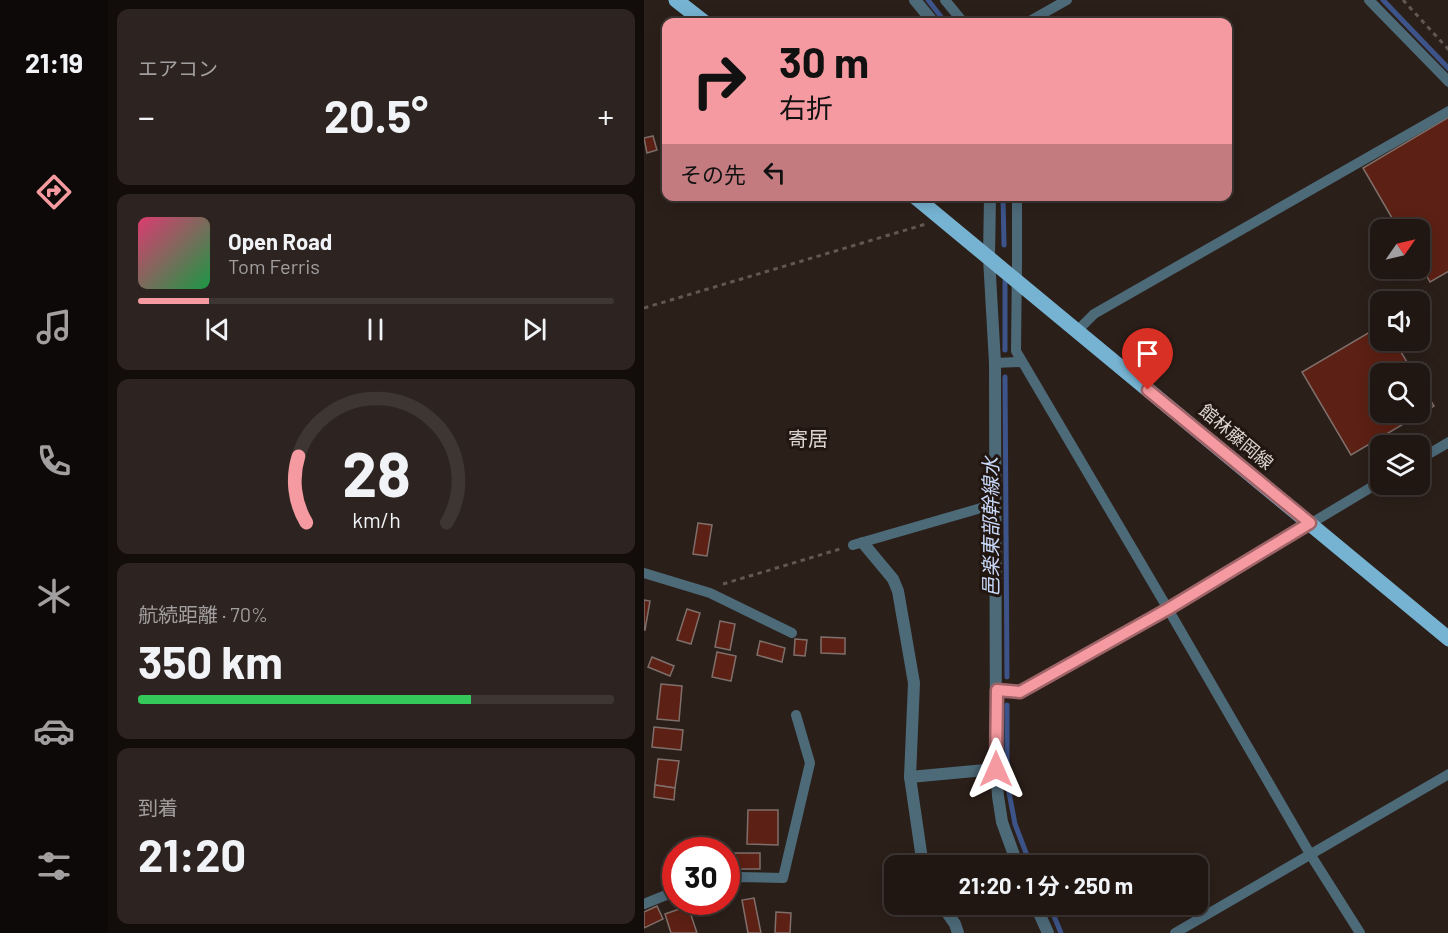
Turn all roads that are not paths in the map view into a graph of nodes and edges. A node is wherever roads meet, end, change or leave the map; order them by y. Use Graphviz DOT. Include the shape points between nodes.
graph roads {
  1 [pos="676,0"];
  2 [pos="915,0"];
  3 [pos="945,0"];
  4 [pos="1067,0"];
  5 [pos="1370,0"];
  6 [pos="699,18"];
  7 [pos="930,18"];
  8 [pos="960,18"];
  9 [pos="1035,18"];
  10 [pos="1448,82"];
  11 [pos="1448,111"];
  12 [pos="920,201"];
  13 [pos="990,201"];
  14 [pos="1017,201"];
  15 [pos="989,258"];
  16 [pos="1017,282"];
  17 [pos="1077,331"];
  18 [pos="1021,362"];
  19 [pos="995,363"];
  20 [pos="1448,442"];
  21 [pos="1430,453"];
  22 [pos="1370,488"];
  23 [pos="995,504"];
  24 [pos="1310,523"];
  25 [pos="858,544"];
  26 [pos="644,573"];
  27 [pos="1168,609"];
  28 [pos="792,633"];
  29 [pos="1448,639"];
  30 [pos="997,690"];
  31 [pos="796,714"];
  32 [pos="996,769"];
  33 [pos="1448,774"];
  34 [pos="910,777"];
  35 [pos="1310,854"];
  36 [pos="921,855"];
  37 [pos="1014,855"];
  38 [pos="740,877"];
  39 [pos="662,897"];
  40 [pos="644,904"];
  41 [pos="948,915"];
  42 [pos="1040,915"];
  43 [pos="958,933"];
  44 [pos="1048,933"];
  45 [pos="1175,933"];
  46 [pos="1360,933"];
  1 -- 6 [label="main road"];
  2 -- 7 [label="street"];
  3 -- 8 [label="lane"];
  4 -- 9 [label="lane"];
  5 -- 10 [label="lane"];
  11 -- 17 [label="lane" via="1094,314"];
  12 -- 15 [label="main road, 館林藤岡線"];
  13 -- 15 [label="street"];
  14 -- 16 [label="lane"];
  15 -- 16 [label="main road, 館林藤岡線"];
  15 -- 19 [label="street"];
  16 -- 17 [label="main road, 館林藤岡線"];
  16 -- 18 [label="lane" via="1016,351"];
  17 -- 24 [label="main road, 館林藤岡線"];
  18 -- 19 [label="lane"];
  18 -- 27 [label="lane"];
  19 -- 23 [label="street"];
  20 -- 21 [label="lane"];
  22 -- 24 [label="lane"];
  23 -- 25 [label="lane"];
  23 -- 30 [label="street"];
  24 -- 27 [label="lane"];
  24 -- 29 [label="main road, 館林藤岡線"];
  25 -- 34 [label="street" via="893,579 898,591 914,683"];
  26 -- 28 [label="lane" via="710,593"];
  27 -- 30 [label="lane" via="1020,692"];
  27 -- 35 [label="lane"];
  30 -- 32 [label="street"];
  31 -- 38 [label="lane" via="810,764 784,878"];
  32 -- 34 [label="street"];
  32 -- 37 [label="street" via="1002,822"];
  33 -- 35 [label="lane"];
  34 -- 36 [label="street"];
  35 -- 45 [label="lane"];
  35 -- 46 [label="lane"];
  39 -- 40 [label="lane"];
  41 -- 43 [label="street"];
  42 -- 44 [label="street"];
}
